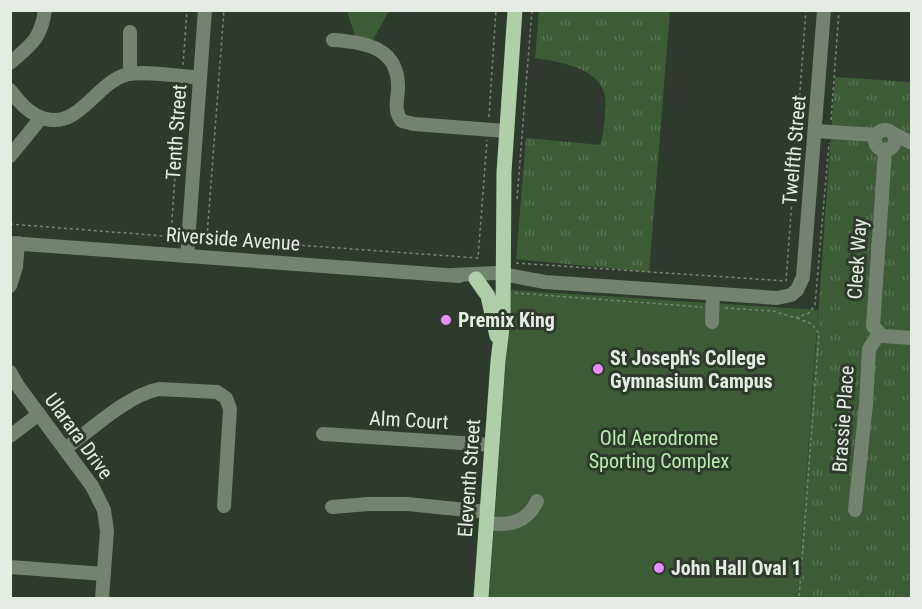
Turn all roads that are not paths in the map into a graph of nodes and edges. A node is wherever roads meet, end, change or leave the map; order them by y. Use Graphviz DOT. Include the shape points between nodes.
graph roads {
  1 [pos="45,10"];
  2 [pos="205,10"];
  3 [pos="515,10"];
  4 [pos="824,10"];
  5 [pos="130,32"];
  6 [pos="333,40"];
  7 [pos="10,63"];
  8 [pos="130,74"];
  9 [pos="200,78"];
  10 [pos="10,90"];
  11 [pos="41,118"];
  12 [pos="506,131"];
  13 [pos="822,136"];
  14 [pos="892,142"];
  15 [pos="10,156"];
  16 [pos="14,243"];
  17 [pos="187,256"];
  18 [pos="453,275"];
  19 [pos="476,279"];
  20 [pos="504,280"];
  21 [pos="10,286"];
  22 [pos="797,290"];
  23 [pos="713,301"];
  24 [pos="712,322"];
  25 [pos="879,334"];
  26 [pos="912,338"];
  27 [pos="497,339"];
  28 [pos="498,361"];
  29 [pos="10,372"];
  30 [pos="39,414"];
  31 [pos="323,435"];
  32 [pos="10,436"];
  33 [pos="492,445"];
  34 [pos="65,449"];
  35 [pos="537,501"];
  36 [pos="224,506"];
  37 [pos="332,507"];
  38 [pos="855,510"];
  39 [pos="487,518"];
  40 [pos="10,567"];
  41 [pos="104,573"];
  42 [pos="102,598"];
  43 [pos="481,598"];
  1 -- 7 [label="street" via="37,40"];
  2 -- 9 [label="street, Tenth Street"];
  3 -- 12 [label="main road, Eleventh Street"];
  4 -- 13 [label="street, Twelfth Street"];
  5 -- 8 [label="street"];
  6 -- 12 [label="street" via="365,43 387,56 398,78 397,113 402,121"];
  8 -- 9 [label="street"];
  8 -- 11 [label="street" via="112,82 70,116 57,120"];
  9 -- 17 [label="street, Tenth Street"];
  10 -- 11 [label="street" via="24,107"];
  11 -- 15 [label="street"];
  12 -- 20 [label="main road, Eleventh Street"];
  13 -- 14 [label="street"];
  13 -- 22 [label="street, Twelfth Street" via="803,277"];
  14 -- 25 [label="street, Cleek Way" via="872,323"];
  16 -- 17 [label="street, Riverside Avenue"];
  16 -- 21 [label="street" via="16,267"];
  17 -- 18 [label="street, Riverside Avenue"];
  18 -- 19 [label="street, Riverside Avenue"];
  18 -- 20 [label="street, Riverside Avenue"];
  19 -- 20 [label="street, Riverside Avenue"];
  19 -- 27 [label="main road" via="488,296"];
  20 -- 23 [label="street, Riverside Avenue"];
  20 -- 27 [label="main road, Eleventh Street"];
  20 -- 28 [label="main road, Eleventh Street"];
  22 -- 23 [label="street, Riverside Avenue" via="777,298"];
  23 -- 24 [label="street"];
  25 -- 26 [label="street"];
  25 -- 38 [label="street, Brassie Place" via="869,349"];
  27 -- 28 [label="main road, Eleventh Street"];
  28 -- 33 [label="main road, Eleventh Street"];
  29 -- 30 [label="street, Ularara Drive"];
  30 -- 32 [label="street"];
  30 -- 34 [label="street, Ularara Drive"];
  31 -- 33 [label="street, Alm Court"];
  33 -- 39 [label="main road, Eleventh Street"];
  34 -- 36 [label="street" via="151,391 217,392 226,398 230,409"];
  34 -- 41 [label="street, Ularara Drive" via="104,510"];
  35 -- 39 [label="street" via="528,515 514,523"];
  37 -- 39 [label="street" via="407,504"];
  39 -- 43 [label="main road, Eleventh Street"];
  40 -- 41 [label="street"];
  41 -- 42 [label="street, Ularara Drive"];
}
